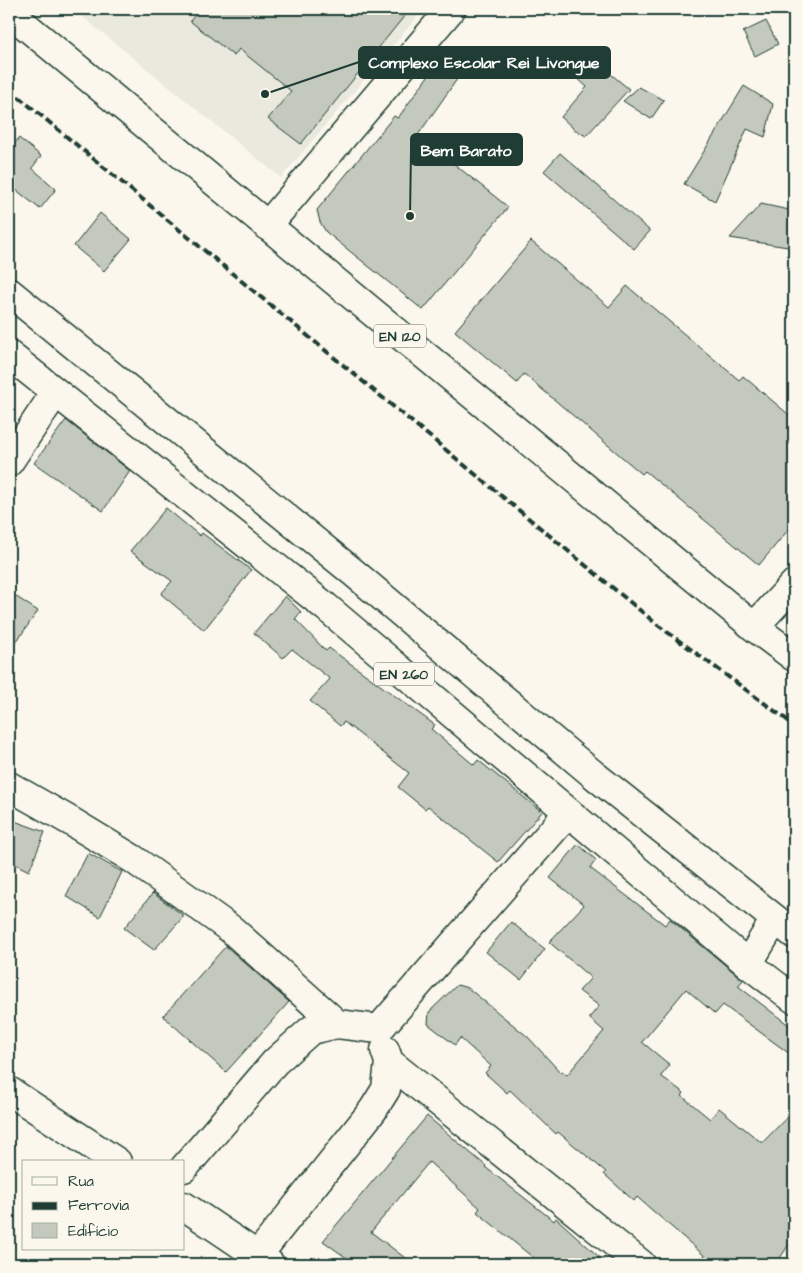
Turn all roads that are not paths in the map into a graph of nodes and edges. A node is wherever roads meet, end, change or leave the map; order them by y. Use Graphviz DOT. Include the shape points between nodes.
graph roads {
  1 [pos="451,9"];
  2 [pos="9,12"];
  3 [pos="267,226"];
  4 [pos="9,292"];
  5 [pos="9,355"];
  6 [pos="55,393"];
  7 [pos="9,462"];
  8 [pos="354,574"];
  9 [pos="794,584"];
  10 [pos="326,607"];
  11 [pos="754,627"];
  12 [pos="794,657"];
  13 [pos="9,786"];
  14 [pos="568,813"];
  15 [pos="785,927"];
  16 [pos="748,964"];
  17 [pos="794,999"];
  18 [pos="337,1024"];
  19 [pos="380,1029"];
  20 [pos="389,1062"];
  21 [pos="9,1091"];
  22 [pos="114,1160"];
  23 [pos="185,1167"];
  24 [pos="185,1207"];
  25 [pos="264,1260"];
  26 [pos="641,1264"];
  1 -- 3 [label="main road"];
  2 -- 3 [label="main road, EN 120"];
  3 -- 11 [label="main road, EN 120"];
  4 -- 8 [label="main road, EN 260"];
  5 -- 6 [label="main road, EN 260"];
  6 -- 7 [label="main road"];
  6 -- 10 [label="main road, EN 260"];
  8 -- 10 [label="main road"];
  8 -- 15 [label="main road, EN 260" via="594,775"];
  9 -- 11 [label="main road"];
  10 -- 14 [label="main road, EN 260"];
  11 -- 12 [label="main road, EN 120"];
  13 -- 18 [label="main road" via="133,859 232,930"];
  14 -- 16 [label="main road, EN 260"];
  14 -- 19 [label="main road"];
  15 -- 16 [label="main road"];
  16 -- 17 [label="main road, EN 260"];
  18 -- 19 [label="main road"];
  18 -- 23 [label="main road" via="311,1030 275,1062"];
  19 -- 20 [label="main road"];
  20 -- 25 [label="main road" via="386,1089 373,1110"];
  20 -- 26 [label="main road"];
  21 -- 22 [label="main road"];
  24 -- 25 [label="main road"];
}
